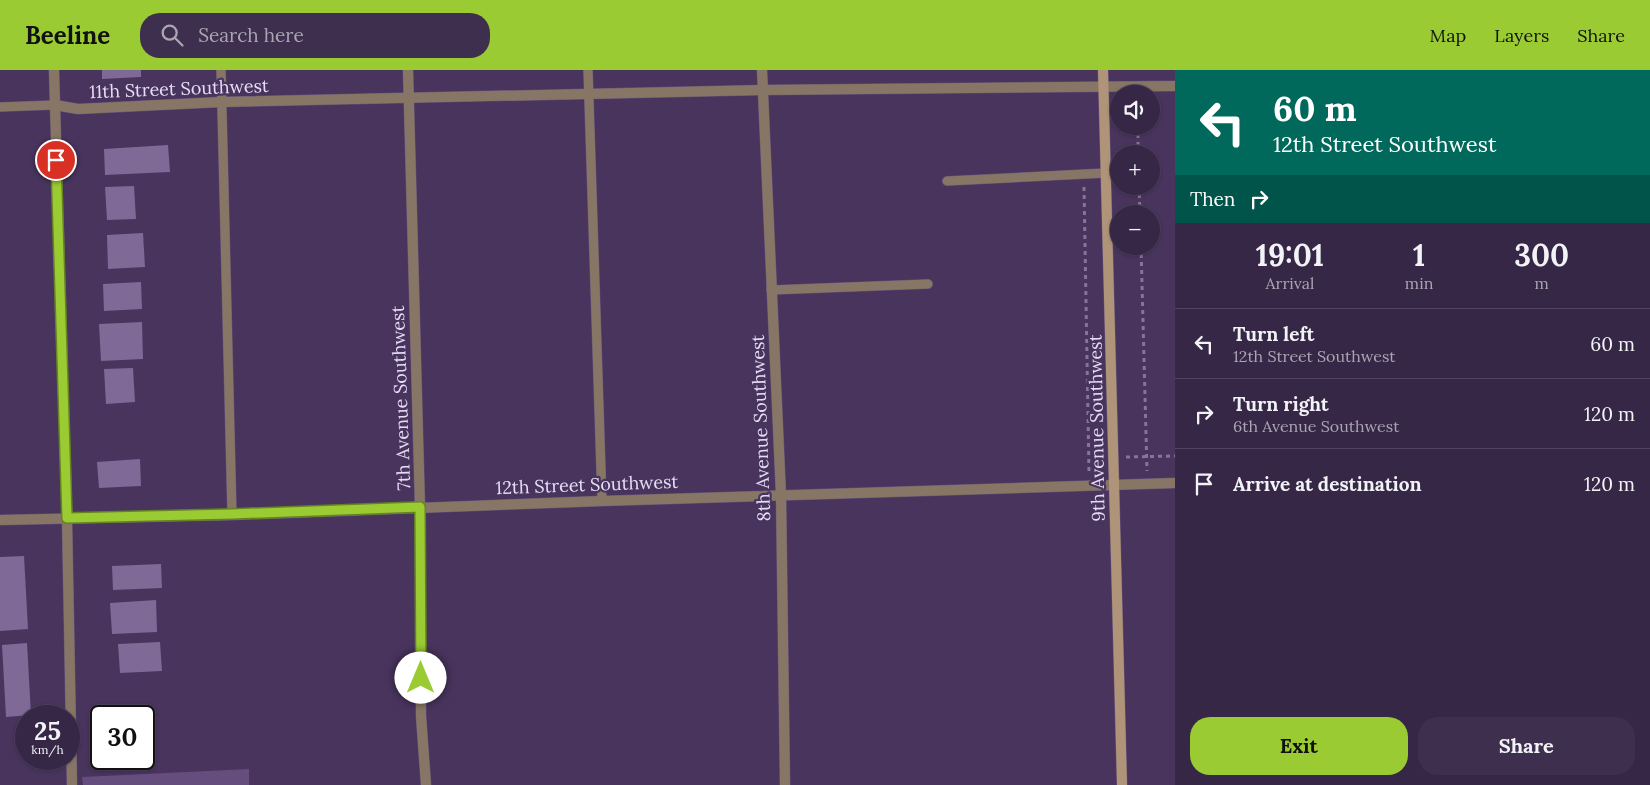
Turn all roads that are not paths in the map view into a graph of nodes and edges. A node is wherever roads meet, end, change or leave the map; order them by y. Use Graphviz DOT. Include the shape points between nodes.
graph roads {
  1 [pos="54,70"];
  2 [pos="221,70"];
  3 [pos="408,70"];
  4 [pos="588,70"];
  5 [pos="762,70"];
  6 [pos="1103,70"];
  7 [pos="1175,86"];
  8 [pos="1104,87"];
  9 [pos="763,90"];
  10 [pos="589,95"];
  11 [pos="409,99"];
  12 [pos="221,102"];
  13 [pos="55,105"];
  14 [pos="0,106"];
  15 [pos="1106,173"];
  16 [pos="947,181"];
  17 [pos="928,284"];
  18 [pos="772,290"];
  19 [pos="1175,483"];
  20 [pos="1114,485"];
  21 [pos="781,495"];
  22 [pos="602,501"];
  23 [pos="420,507"];
  24 [pos="232,514"];
  25 [pos="67,518"];
  26 [pos="0,520"];
  27 [pos="72,785"];
  28 [pos="426,785"];
  29 [pos="785,785"];
  30 [pos="1122,785"];
  1 -- 13 [label="street"];
  2 -- 12 [label="lane"];
  3 -- 11 [label="street, 7th Avenue Southwest"];
  4 -- 10 [label="lane"];
  5 -- 9 [label="street, 8th Avenue Southwest"];
  6 -- 8 [label="street, 9th Avenue Southwest"];
  7 -- 8 [label="street, 11th Street Southwest"];
  8 -- 9 [label="street, 11th Street Southwest"];
  8 -- 15 [label="street, 9th Avenue Southwest"];
  9 -- 10 [label="street, 11th Street Southwest"];
  9 -- 18 [label="street, 8th Avenue Southwest"];
  10 -- 11 [label="street, 11th Street Southwest"];
  10 -- 22 [label="lane"];
  11 -- 12 [label="street, 11th Street Southwest"];
  11 -- 23 [label="street, 7th Avenue Southwest"];
  12 -- 13 [label="street, 11th Street Southwest" via="78,109"];
  12 -- 24 [label="lane"];
  13 -- 14 [label="lane"];
  13 -- 25 [label="street"];
  15 -- 16 [label="lane"];
  15 -- 20 [label="street, 9th Avenue Southwest"];
  17 -- 18 [label="lane"];
  18 -- 21 [label="street, 8th Avenue Southwest"];
  19 -- 20 [label="street, 12th Street Southwest"];
  20 -- 21 [label="street, 12th Street Southwest"];
  20 -- 30 [label="street, 9th Avenue Southwest"];
  21 -- 22 [label="street, 12th Street Southwest"];
  21 -- 29 [label="street, 8th Avenue Southwest"];
  22 -- 23 [label="street, 12th Street Southwest"];
  23 -- 24 [label="street, 12th Street Southwest"];
  23 -- 28 [label="street, 7th Avenue Southwest" via="421,716"];
  24 -- 25 [label="street, 12th Street Southwest"];
  25 -- 26 [label="street, 12th Street Southwest"];
  25 -- 27 [label="street"];
}
